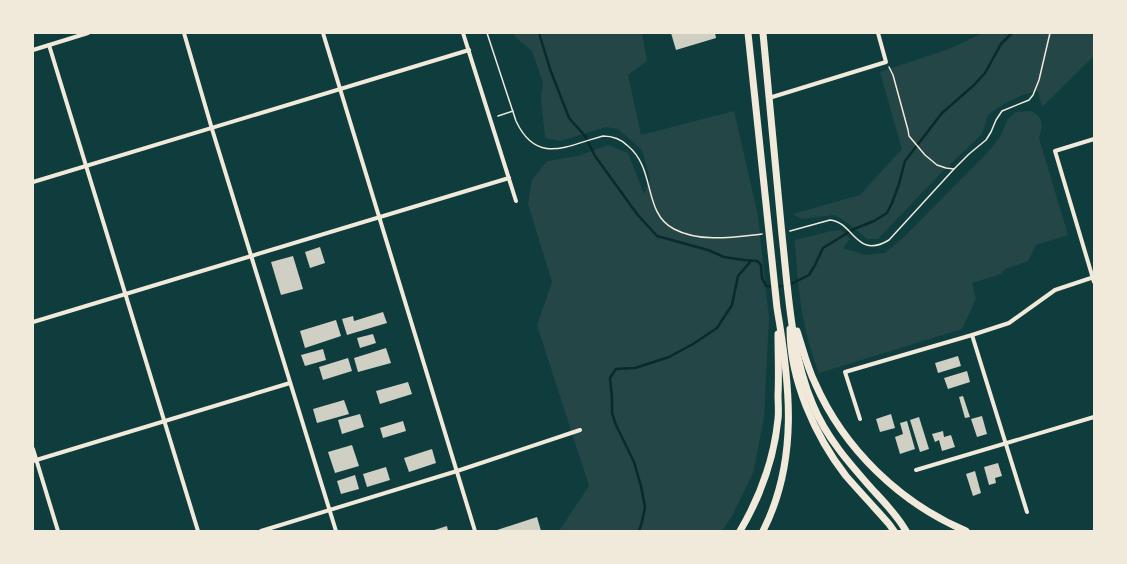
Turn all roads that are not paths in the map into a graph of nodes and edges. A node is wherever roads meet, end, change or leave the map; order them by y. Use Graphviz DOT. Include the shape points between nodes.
graph roads {
  1 [pos="88,33"];
  2 [pos="184,33"];
  3 [pos="323,33"];
  4 [pos="463,33"];
  5 [pos="748,33"];
  6 [pos="762,33"];
  7 [pos="878,33"];
  8 [pos="50,45"];
  9 [pos="33,50"];
  10 [pos="469,50"];
  11 [pos="340,90"];
  12 [pos="769,98"];
  13 [pos="212,129"];
  14 [pos="1094,139"];
  15 [pos="87,166"];
  16 [pos="509,178"];
  17 [pos="33,182"];
  18 [pos="516,201"];
  19 [pos="379,217"];
  20 [pos="251,256"];
  21 [pos="1094,279"];
  22 [pos="126,293"];
  23 [pos="789,306"];
  24 [pos="777,308"];
  25 [pos="33,322"];
  26 [pos="972,335"];
  27 [pos="290,383"];
  28 [pos="1094,417"];
  29 [pos="860,419"];
  30 [pos="164,421"];
  31 [pos="580,430"];
  32 [pos="1006,443"];
  33 [pos="33,449"];
  34 [pos="35,461"];
  35 [pos="916,470"];
  36 [pos="457,471"];
  37 [pos="330,511"];
  38 [pos="1027,512"];
  39 [pos="58,531"];
  40 [pos="198,531"];
  41 [pos="261,531"];
  42 [pos="336,531"];
  43 [pos="475,531"];
  44 [pos="740,531"];
  45 [pos="763,531"];
  46 [pos="894,531"];
  47 [pos="906,531"];
  48 [pos="966,531"];
  1 -- 8 [label="street"];
  2 -- 13 [label="street"];
  3 -- 11 [label="street"];
  4 -- 10 [label="street"];
  5 -- 24 [label="main road"];
  6 -- 12 [label="main road"];
  7 -- 12 [label="street" via="886,62"];
  8 -- 9 [label="street"];
  8 -- 15 [label="street"];
  10 -- 11 [label="street"];
  10 -- 16 [label="street"];
  11 -- 13 [label="street"];
  11 -- 19 [label="street"];
  12 -- 23 [label="main road"];
  13 -- 15 [label="street"];
  13 -- 20 [label="street"];
  14 -- 21 [label="street" via="1054,151"];
  15 -- 17 [label="street"];
  15 -- 22 [label="street"];
  16 -- 18 [label="street"];
  16 -- 19 [label="street"];
  19 -- 20 [label="street"];
  19 -- 36 [label="street"];
  20 -- 22 [label="street"];
  20 -- 27 [label="street"];
  21 -- 26 [label="street" via="1055,290 1009,322"];
  22 -- 25 [label="street"];
  22 -- 30 [label="street"];
  23 -- 46 [label="main road" via="793,358 805,403 814,425 846,475"];
  23 -- 47 [label="main road" via="806,385 825,429 839,450"];
  23 -- 48 [label="main road" via="815,384 833,417 858,452 882,477 913,502"];
  24 -- 44 [label="main road" via="778,419 774,447 759,494"];
  24 -- 45 [label="main road" via="789,394 788,445 778,493"];
  26 -- 29 [label="street" via="845,372"];
  26 -- 32 [label="street"];
  27 -- 30 [label="street"];
  27 -- 37 [label="street"];
  28 -- 32 [label="street"];
  30 -- 34 [label="street"];
  30 -- 40 [label="street"];
  31 -- 36 [label="street"];
  32 -- 35 [label="street"];
  32 -- 38 [label="street"];
  33 -- 34 [label="street"];
  34 -- 39 [label="street"];
  36 -- 37 [label="street"];
  36 -- 43 [label="street"];
  37 -- 41 [label="street"];
  37 -- 42 [label="street"];
}
